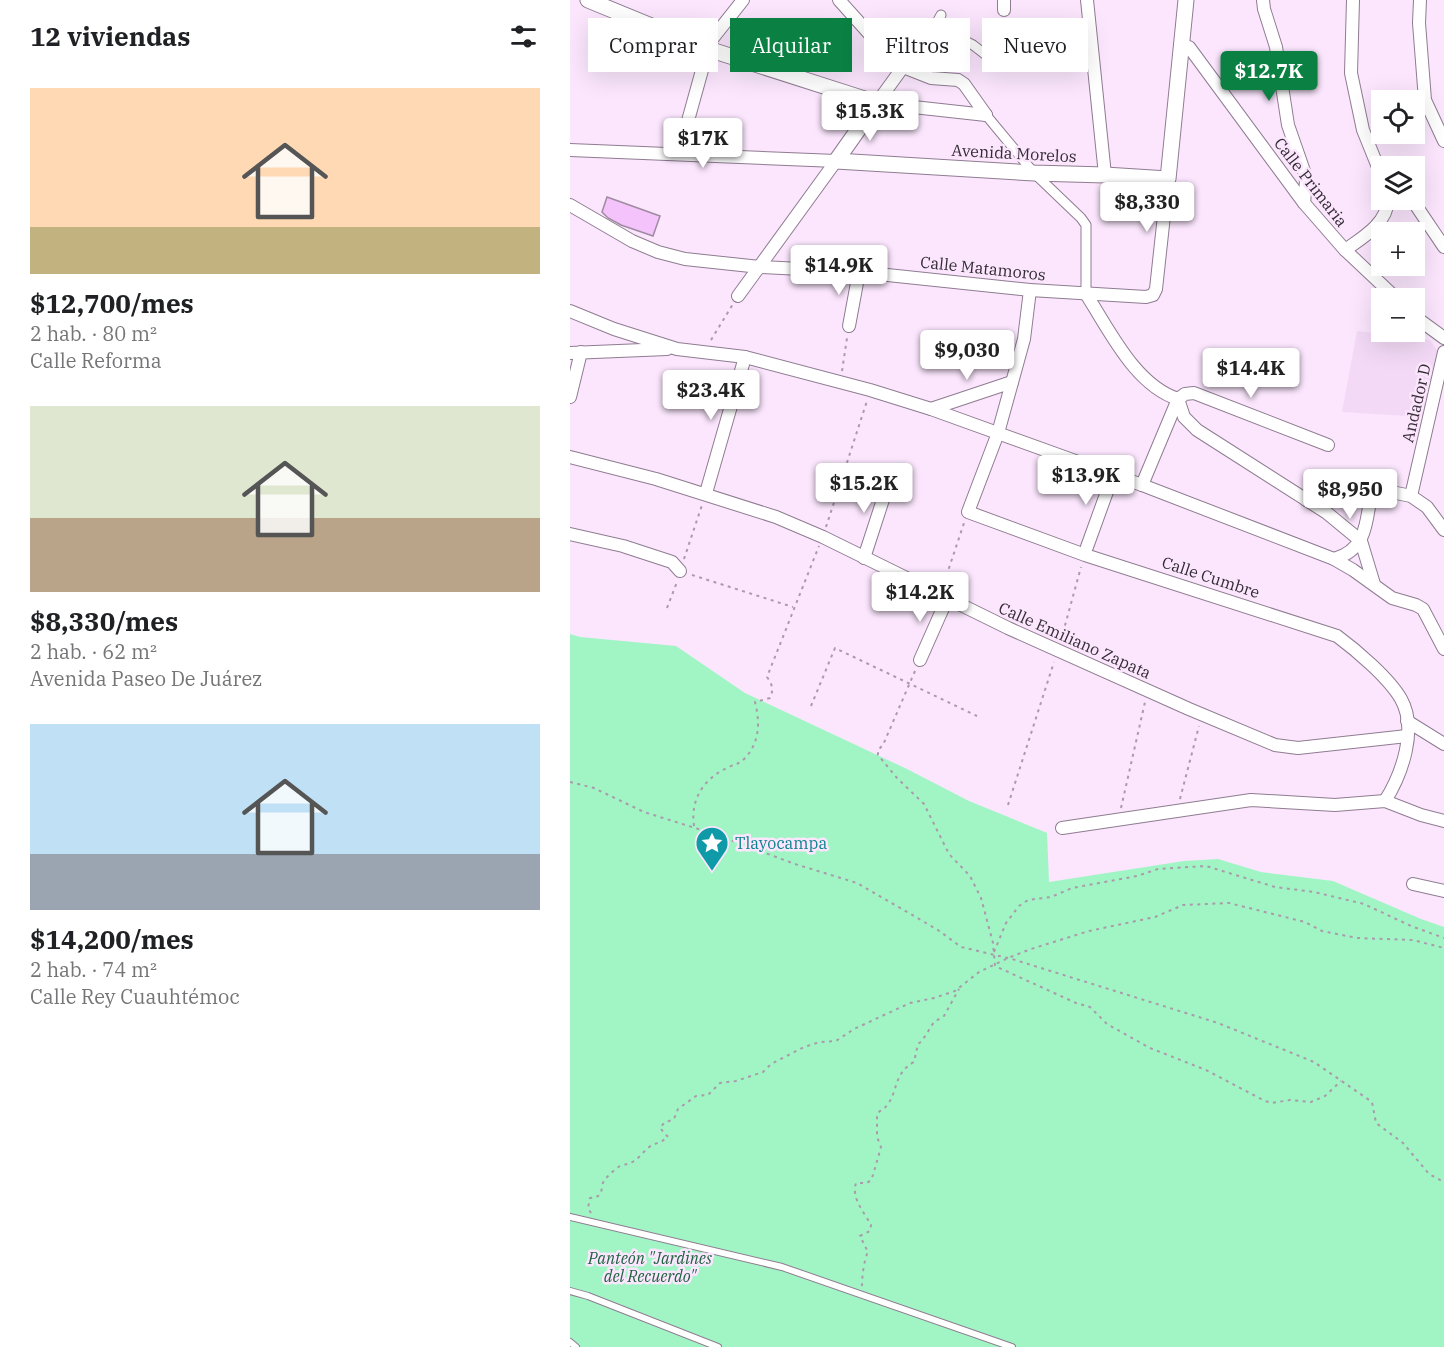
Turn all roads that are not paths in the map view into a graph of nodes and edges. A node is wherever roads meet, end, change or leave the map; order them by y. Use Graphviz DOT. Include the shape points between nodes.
graph roads {
  1 [pos="588,0"];
  2 [pos="744,0"];
  3 [pos="839,0"];
  4 [pos="1087,0"];
  5 [pos="1186,0"];
  6 [pos="1195,0"];
  7 [pos="1263,0"];
  8 [pos="1353,0"];
  9 [pos="1420,0"];
  10 [pos="941,15"];
  11 [pos="632,18"];
  12 [pos="939,18"];
  13 [pos="864,28"];
  14 [pos="718,32"];
  15 [pos="1185,46"];
  16 [pos="718,52"];
  17 [pos="702,72"];
  18 [pos="900,72"];
  19 [pos="916,72"];
  20 [pos="878,103"];
  21 [pos="986,115"];
  22 [pos="1444,141"];
  23 [pos="570,150"];
  24 [pos="679,153"];
  25 [pos="1374,156"];
  26 [pos="836,160"];
  27 [pos="1034,173"];
  28 [pos="1105,175"];
  29 [pos="1168,179"];
  30 [pos="1304,203"];
  31 [pos="570,205"];
  32 [pos="1386,210"];
  33 [pos="1419,210"];
  34 [pos="1444,247"];
  35 [pos="1345,250"];
  36 [pos="760,267"];
  37 [pos="859,272"];
  38 [pos="1385,288"];
  39 [pos="1030,290"];
  40 [pos="1086,294"];
  41 [pos="738,296"];
  42 [pos="570,310"];
  43 [pos="1425,323"];
  44 [pos="849,326"];
  45 [pos="1441,332"];
  46 [pos="677,349"];
  47 [pos="576,352"];
  48 [pos="1444,352"];
  49 [pos="744,357"];
  50 [pos="1012,382"];
  51 [pos="570,397"];
  52 [pos="1178,399"];
  53 [pos="931,409"];
  54 [pos="998,433"];
  55 [pos="1328,445"];
  56 [pos="570,457"];
  57 [pos="1113,475"];
  58 [pos="890,478"];
  59 [pos="1142,485"];
  60 [pos="1372,488"];
  61 [pos="706,494"];
  62 [pos="1412,496"];
  63 [pos="1306,500"];
  64 [pos="1444,530"];
  65 [pos="570,534"];
  66 [pos="1361,541"];
  67 [pos="1086,551"];
  68 [pos="864,558"];
  69 [pos="1334,559"];
  70 [pos="680,571"];
  71 [pos="1374,584"];
  72 [pos="943,597"];
  73 [pos="1444,649"];
  74 [pos="920,660"];
  75 [pos="1407,721"];
  76 [pos="1407,736"];
  77 [pos="1444,744"];
  78 [pos="1385,801"];
  79 [pos="1444,821"];
  80 [pos="1062,828"];
  81 [pos="1413,884"];
  82 [pos="1444,891"];
  83 [pos="570,1217"];
  84 [pos="570,1291"];
  85 [pos="570,1342"];
  86 [pos="576,1347"];
  87 [pos="718,1347"];
  88 [pos="1012,1347"];
  1 -- 11 [label="street"];
  2 -- 14 [label="street"];
  3 -- 13 [label="street"];
  4 -- 28 [label="street"];
  5 -- 15 [label="street"];
  6 -- 15 [label="street"];
  7 -- 30 [label="street" via="1276,47 1288,125 1304,171"];
  8 -- 25 [label="street" via="1351,73 1363,130"];
  9 -- 22 [label="street" via="1425,100"];
  10 -- 12 [label="street"];
  15 -- 29 [label="street"];
  15 -- 30 [label="street, Calle Primaria"];
  16 -- 20 [label="street"];
  17 -- 24 [label="street"];
  18 -- 20 [label="street"];
  19 -- 21 [label="street" via="931,78 958,80"];
  20 -- 21 [label="street"];
  20 -- 26 [label="street"];
  21 -- 27 [label="street"];
  23 -- 24 [label="street, Avenida Morelos"];
  24 -- 26 [label="street, Avenida Morelos"];
  26 -- 27 [label="street, Avenida Morelos"];
  26 -- 36 [label="street"];
  27 -- 28 [label="street, Avenida Morelos"];
  27 -- 40 [label="street" via="1086,225"];
  28 -- 29 [label="street, Avenida Morelos"];
  29 -- 40 [label="street, Calle Matamoros" via="1153,295"];
  30 -- 35 [label="street, Calle Primaria"];
  31 -- 36 [label="street, Calle Matamoros" via="658,252 684,259"];
  32 -- 35 [label="street" via="1370,232"];
  33 -- 34 [label="street"];
  35 -- 38 [label="street, Calle Primaria"];
  36 -- 37 [label="street, Calle Matamoros"];
  36 -- 41 [label="street"];
  37 -- 39 [label="street, Calle Matamoros"];
  37 -- 44 [label="street"];
  39 -- 40 [label="street, Calle Matamoros"];
  39 -- 50 [label="street" via="1024,339"];
  40 -- 52 [label="street" via="1136,371 1163,394"];
  42 -- 46 [label="street"];
  43 -- 45 [label="street"];
  46 -- 47 [label="street"];
  46 -- 49 [label="street"];
  47 -- 51 [label="street"];
  48 -- 62 [label="street, Andador D"];
  49 -- 53 [label="street"];
  49 -- 61 [label="street"];
  50 -- 53 [label="street"];
  50 -- 54 [label="street"];
  52 -- 55 [label="street" via="1194,393"];
  52 -- 59 [label="street"];
  52 -- 63 [label="street" via="1184,417 1197,430"];
  53 -- 54 [label="street"];
  54 -- 57 [label="street"];
  54 -- 67 [label="street, Calle Cumbre" via="968,512"];
  56 -- 61 [label="street, Calle Emiliano Zapata"];
  57 -- 59 [label="street"];
  57 -- 67 [label="street"];
  58 -- 68 [label="street"];
  59 -- 69 [label="street"];
  60 -- 62 [label="street"];
  60 -- 63 [label="street"];
  60 -- 66 [label="street"];
  61 -- 68 [label="street, Calle Emiliano Zapata" via="776,517"];
  62 -- 64 [label="street" via="1427,507"];
  63 -- 66 [label="street"];
  65 -- 70 [label="street" via="672,562"];
  66 -- 69 [label="street" via="1350,553"];
  66 -- 71 [label="street"];
  67 -- 75 [label="street, Calle Cumbre" via="1337,636 1392,686 1401,698"];
  68 -- 72 [label="street, Calle Emiliano Zapata"];
  69 -- 71 [label="street"];
  71 -- 73 [label="street" via="1392,598 1423,609"];
  72 -- 74 [label="street"];
  72 -- 76 [label="street, Calle Emiliano Zapata" via="1275,745 1288,748"];
  75 -- 76 [label="street, Calle Cumbre"];
  75 -- 77 [label="street"];
  76 -- 78 [label="street, Calle Cumbre" via="1396,783"];
  78 -- 79 [label="street"];
  78 -- 80 [label="street" via="1335,805 1251,800"];
  81 -- 82 [label="street"];
  83 -- 88 [label="lane" via="782,1267"];
  84 -- 87 [label="lane"];
  85 -- 86 [label="lane"];
}
